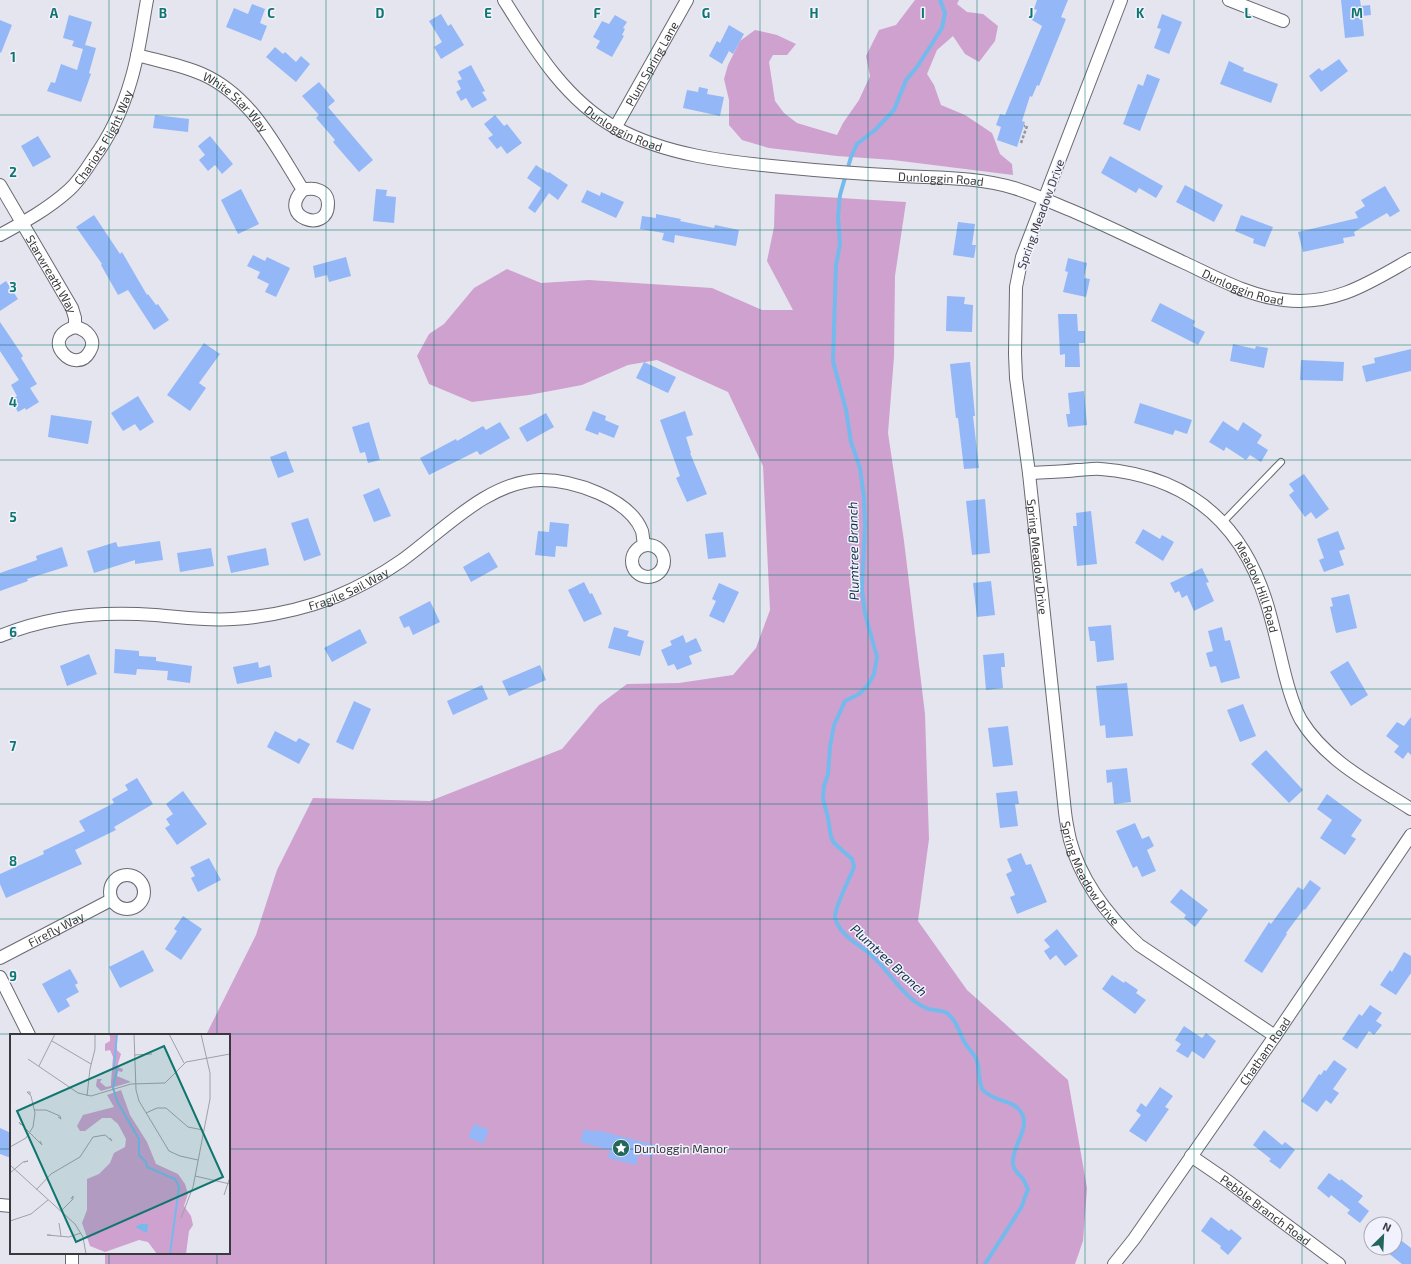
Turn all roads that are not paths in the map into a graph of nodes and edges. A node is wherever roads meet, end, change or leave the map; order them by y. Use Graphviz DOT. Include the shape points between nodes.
graph roads {
  1 [pos="147,0"];
  2 [pos="504,0"];
  3 [pos="687,0"];
  4 [pos="1122,0"];
  5 [pos="1229,0"];
  6 [pos="1283,21"];
  7 [pos="137,55"];
  8 [pos="615,128"];
  9 [pos="0,185"];
  10 [pos="303,190"];
  11 [pos="1043,199"];
  12 [pos="23,222"];
  13 [pos="0,235"];
  14 [pos="1411,259"];
  15 [pos="74,327"];
  16 [pos="1281,462"];
  17 [pos="1029,473"];
  18 [pos="1223,522"];
  19 [pos="644,545"];
  20 [pos="0,636"];
  21 [pos="1411,809"];
  22 [pos="1411,835"];
  23 [pos="111,900"];
  24 [pos="0,958"];
  25 [pos="0,977"];
  26 [pos="28,1034"];
  27 [pos="1275,1036"];
  28 [pos="1191,1156"];
  29 [pos="0,1205"];
  30 [pos="10,1206"];
  31 [pos="1114,1264"];
  32 [pos="1339,1264"];
  1 -- 7 [label="street, Chariots Flight Way"];
  2 -- 8 [label="street, Dunloggin Road" via="550,70 589,110"];
  3 -- 8 [label="street, Plum Spring Lane"];
  4 -- 11 [label="street, Spring Meadow Drive"];
  5 -- 6 [label="street"];
  7 -- 10 [label="street, White Star Way" via="203,74 237,97 253,112"];
  7 -- 12 [label="street, Chariots Flight Way" via="125,100 87,169 70,190"];
  8 -- 11 [label="street, Dunloggin Road" via="643,141 696,156 743,164 981,181 1013,188"];
  9 -- 12 [label="street, Starwreath Way"];
  11 -- 14 [label="street, Dunloggin Road" via="1108,226 1221,281 1254,294 1285,300 1319,300 1346,294"];
  11 -- 17 [label="street, Spring Meadow Drive" via="1022,257 1016,287 1014,324 1016,369"];
  12 -- 13 [label="street, Chariots Flight Way"];
  12 -- 15 [label="street, Starwreath Way" via="72,308"];
  16 -- 18 [label="lane"];
  17 -- 18 [label="street, Meadow Hill Road" via="1099,468 1131,472 1159,480 1184,492 1206,506"];
  17 -- 27 [label="street, Spring Meadow Drive" via="1065,812 1070,840 1078,862 1103,905 1138,945"];
  18 -- 21 [label="street, Meadow Hill Road" via="1243,549 1257,578 1267,604 1292,698 1301,719 1329,754"];
  19 -- 20 [label="street, Fragile Sail Way" via="637,522 619,505 602,494 563,482 540,480 515,484 492,493 400,562 335,597 300,608 232,619 197,619 146,614 77,616 42,623"];
  22 -- 27 [label="street, Chatham Road"];
  23 -- 24 [label="street, Firefly Way"];
  25 -- 26 [label="street"];
  27 -- 28 [label="street, Chatham Road"];
  28 -- 31 [label="street, Chatham Road"];
  28 -- 32 [label="street, Pebble Branch Road"];
  29 -- 30 [label="street"];
}
